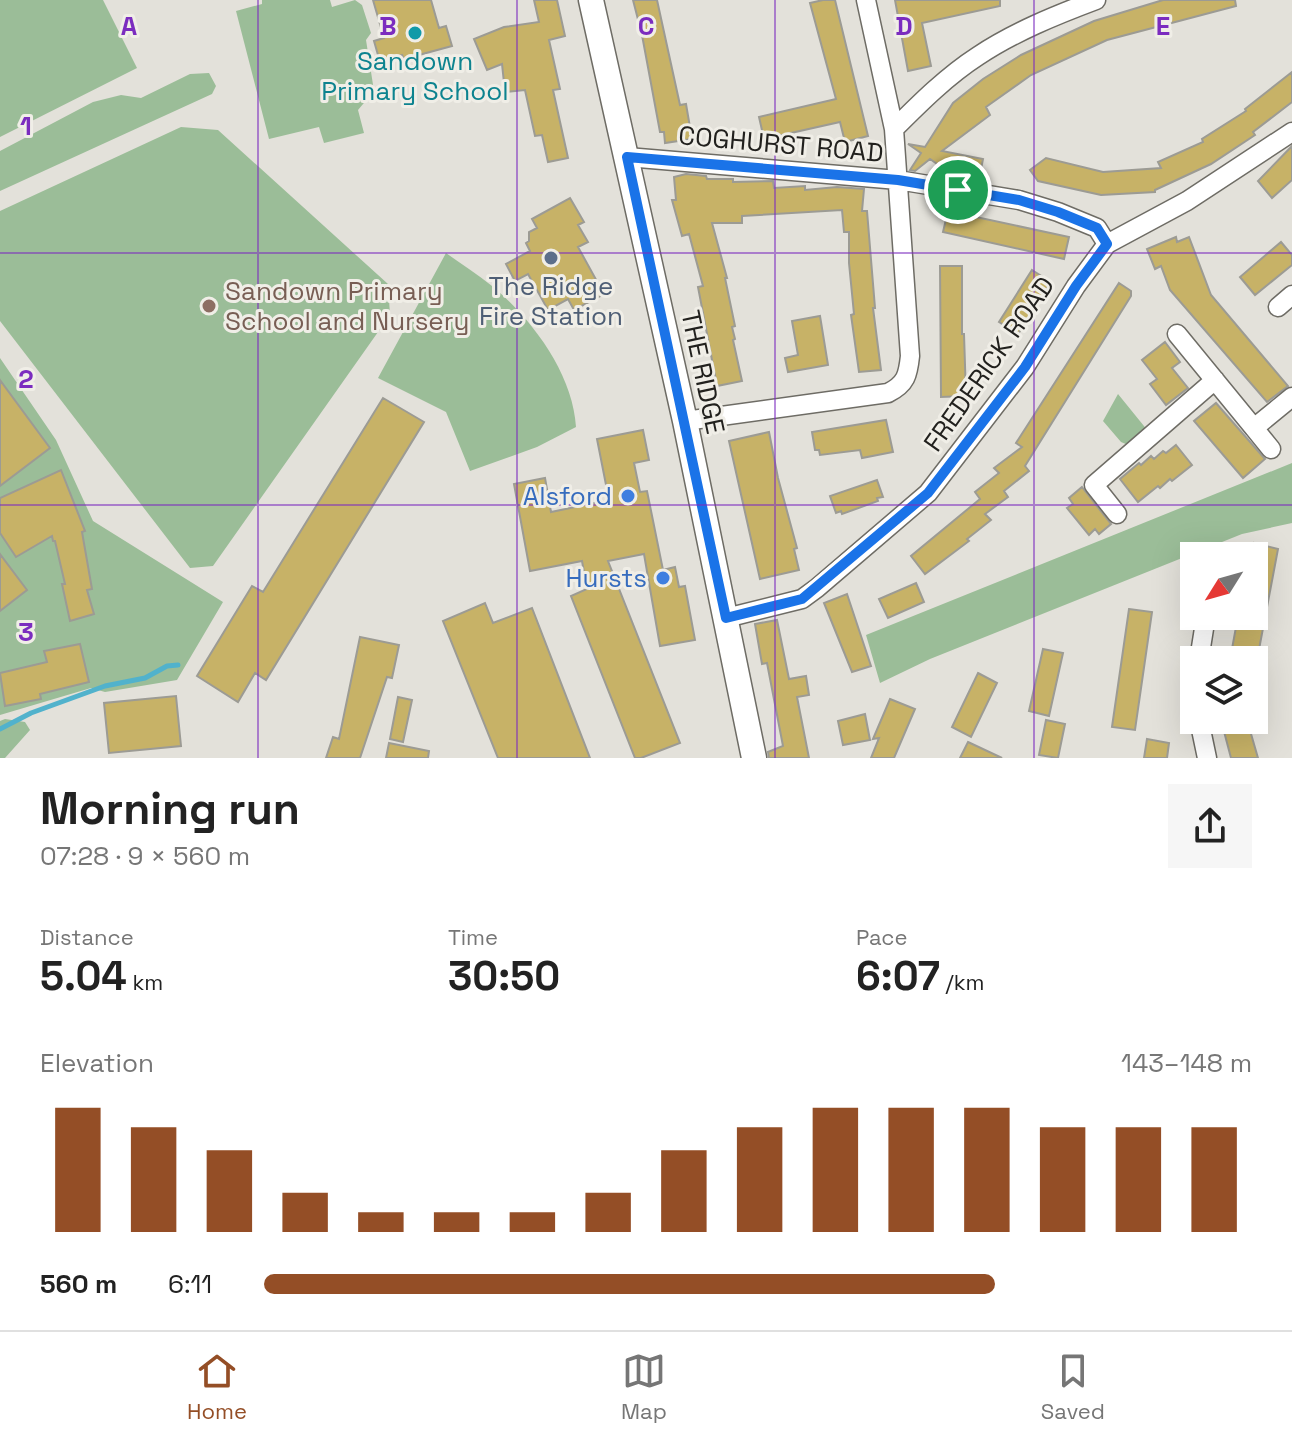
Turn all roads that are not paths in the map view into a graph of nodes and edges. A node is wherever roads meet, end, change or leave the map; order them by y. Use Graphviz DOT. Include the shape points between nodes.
graph roads {
  1 [pos="591,0"];
  2 [pos="866,0"];
  3 [pos="1096,0"];
  4 [pos="894,129"];
  5 [pos="1292,132"];
  6 [pos="627,157"];
  7 [pos="898,180"];
  8 [pos="1107,244"];
  9 [pos="1177,334"];
  10 [pos="1215,380"];
  11 [pos="1289,400"];
  12 [pos="685,421"];
  13 [pos="1254,428"];
  14 [pos="1271,449"];
  15 [pos="1117,514"];
  16 [pos="726,618"];
  17 [pos="1202,734"];
  18 [pos="754,758"];
  19 [pos="1207,758"];
  1 -- 6 [label="main road, THE RIDGE"];
  2 -- 4 [label="street"];
  3 -- 4 [label="street" via="979,55"];
  4 -- 7 [label="street"];
  5 -- 8 [label="street, FREDERICK ROAD" via="1187,201"];
  6 -- 7 [label="street, COGHURST ROAD"];
  6 -- 12 [label="main road, THE RIDGE"];
  7 -- 8 [label="street, COGHURST ROAD" via="1019,200 1097,228"];
  7 -- 12 [label="street" via="910,356 908,376 900,387 888,393"];
  8 -- 16 [label="street, FREDERICK ROAD" via="1025,367 928,493 802,599"];
  9 -- 10 [label="street"];
  10 -- 13 [label="street"];
  10 -- 15 [label="street" via="1094,485"];
  11 -- 13 [label="street"];
  12 -- 16 [label="main road, THE RIDGE"];
  13 -- 14 [label="street"];
  16 -- 18 [label="main road, THE RIDGE"];
  17 -- 19 [label="street"];
}
